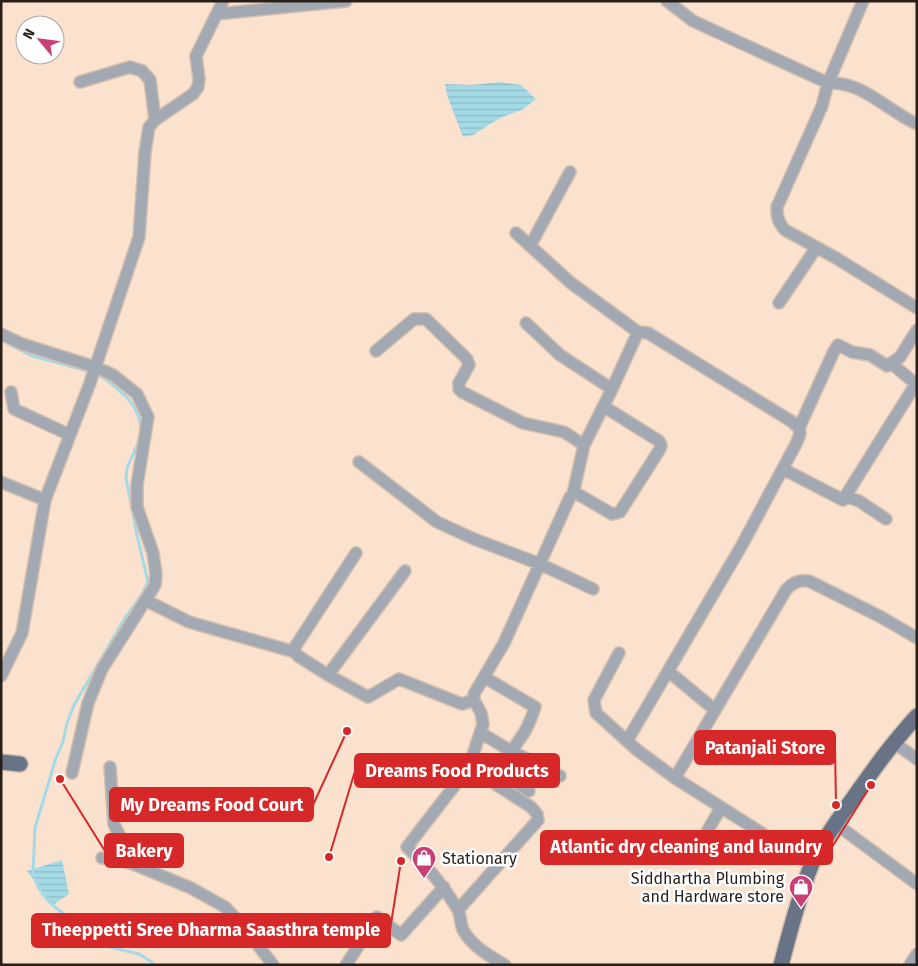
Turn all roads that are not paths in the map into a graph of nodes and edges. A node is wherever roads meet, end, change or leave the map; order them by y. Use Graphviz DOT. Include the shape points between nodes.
graph roads {
  1 [pos="223,1"];
  2 [pos="346,1"];
  3 [pos="667,1"];
  4 [pos="863,1"];
  5 [pos="216,14"];
  6 [pos="80,82"];
  7 [pos="828,83"];
  8 [pos="155,120"];
  9 [pos="917,124"];
  10 [pos="570,172"];
  11 [pos="516,233"];
  12 [pos="530,246"];
  13 [pos="816,248"];
  14 [pos="779,303"];
  15 [pos="917,308"];
  16 [pos="526,323"];
  17 [pos="917,330"];
  18 [pos="638,332"];
  19 [pos="1,334"];
  20 [pos="376,351"];
  21 [pos="891,363"];
  22 [pos="95,368"];
  23 [pos="916,384"];
  24 [pos="612,390"];
  25 [pos="10,392"];
  26 [pos="603,406"];
  27 [pos="799,428"];
  28 [pos="70,435"];
  29 [pos="584,446"];
  30 [pos="359,462"];
  31 [pos="783,469"];
  32 [pos="1,482"];
  33 [pos="573,494"];
  34 [pos="845,496"];
  35 [pos="46,500"];
  36 [pos="886,519"];
  37 [pos="356,553"];
  38 [pos="540,564"];
  39 [pos="405,571"];
  40 [pos="593,589"];
  41 [pos="147,601"];
  42 [pos="917,638"];
  43 [pos="295,652"];
  44 [pos="619,653"];
  45 [pos="668,671"];
  46 [pos="328,675"];
  47 [pos="1,676"];
  48 [pos="484,677"];
  49 [pos="474,700"];
  50 [pos="715,710"];
  51 [pos="917,716"];
  52 [pos="481,733"];
  53 [pos="627,741"];
  54 [pos="893,742"];
  55 [pos="510,750"];
  56 [pos="917,759"];
  57 [pos="1,762"];
  58 [pos="20,764"];
  59 [pos="469,766"];
  60 [pos="110,767"];
  61 [pos="72,773"];
  62 [pos="560,776"];
  63 [pos="675,778"];
  64 [pos="529,791"];
  65 [pos="721,807"];
  66 [pos="836,824"];
  67 [pos="698,848"];
  68 [pos="102,858"];
  69 [pos="133,864"];
  70 [pos="812,865"];
  71 [pos="917,884"];
  72 [pos="444,887"];
  73 [pos="458,910"];
  74 [pos="917,954"];
  75 [pos="273,965"];
  76 [pos="346,965"];
  77 [pos="505,965"];
  78 [pos="781,965"];
  79 [pos="910,965"];
  1 -- 5 [label="street"];
  2 -- 5 [label="street"];
  3 -- 7 [label="street" via="693,21"];
  4 -- 7 [label="street"];
  5 -- 8 [label="street" via="196,56 198,87 193,94"];
  6 -- 8 [label="street" via="130,67 142,71 150,80"];
  7 -- 9 [label="street" via="840,82 858,89"];
  7 -- 13 [label="street" via="822,106 777,215 785,230"];
  8 -- 22 [label="street" via="149,127 144,152 139,236"];
  10 -- 12 [label="street"];
  11 -- 12 [label="street"];
  12 -- 18 [label="street" via="571,283"];
  13 -- 14 [label="street"];
  13 -- 15 [label="street"];
  16 -- 24 [label="street" via="560,355"];
  17 -- 21 [label="street" via="900,357"];
  18 -- 24 [label="street"];
  18 -- 27 [label="street" via="648,333 764,403"];
  19 -- 22 [label="street"];
  20 -- 29 [label="street" via="414,319 426,319 467,359 469,365 459,383 462,392 523,423 564,432"];
  21 -- 23 [label="street"];
  21 -- 27 [label="street" via="887,366 870,355 852,352 838,345"];
  22 -- 28 [label="street"];
  22 -- 41 [label="street" via="113,375 137,394 148,416 137,485 137,506 153,552 156,574 156,585"];
  23 -- 34 [label="street"];
  24 -- 26 [label="street"];
  25 -- 28 [label="street" via="14,409"];
  26 -- 29 [label="street"];
  26 -- 33 [label="street" via="659,441 660,449 617,514"];
  27 -- 31 [label="street" via="797,442"];
  28 -- 35 [label="street"];
  29 -- 33 [label="street"];
  30 -- 38 [label="street" via="437,522"];
  31 -- 34 [label="street" via="843,500"];
  31 -- 45 [label="street"];
  32 -- 35 [label="street"];
  33 -- 38 [label="street"];
  34 -- 36 [label="street"];
  35 -- 47 [label="street" via="22,633"];
  37 -- 43 [label="street" via="298,641"];
  38 -- 40 [label="street"];
  38 -- 48 [label="street"];
  39 -- 46 [label="street"];
  41 -- 43 [label="street" via="189,622"];
  41 -- 61 [label="street" via="102,669 88,703"];
  42 -- 50 [label="street" via="809,581 797,582 786,590"];
  43 -- 46 [label="street"];
  44 -- 53 [label="street" via="597,693 594,707 596,713"];
  45 -- 50 [label="street"];
  45 -- 53 [label="street"];
  46 -- 49 [label="street" via="368,697 399,679 462,704"];
  48 -- 49 [label="street"];
  48 -- 55 [label="street" via="535,707 524,732"];
  49 -- 52 [label="street" via="482,717"];
  50 -- 63 [label="street"];
  51 -- 54 [label="main road"];
  52 -- 55 [label="street"];
  52 -- 59 [label="street"];
  53 -- 63 [label="street"];
  54 -- 56 [label="street"];
  54 -- 66 [label="main road"];
  55 -- 62 [label="street"];
  55 -- 64 [label="street" via="504,775"];
  57 -- 58 [label="main road"];
  59 -- 72 [label="street" via="407,847"];
  59 -- 73 [label="street" via="530,807 538,820"];
  60 -- 69 [label="street" via="114,824"];
  63 -- 65 [label="street"];
  65 -- 67 [label="street"];
  65 -- 70 [label="street"];
  66 -- 70 [label="main road"];
  66 -- 71 [label="street"];
  68 -- 69 [label="street"];
  69 -- 75 [label="street" via="192,888 225,907"];
  70 -- 78 [label="main road" via="796,908"];
  72 -- 73 [label="street"];
  72 -- 76 [label="street" via="401,935 377,917"];
  73 -- 77 [label="street" via="462,929 474,944"];
  74 -- 79 [label="street"];
}
